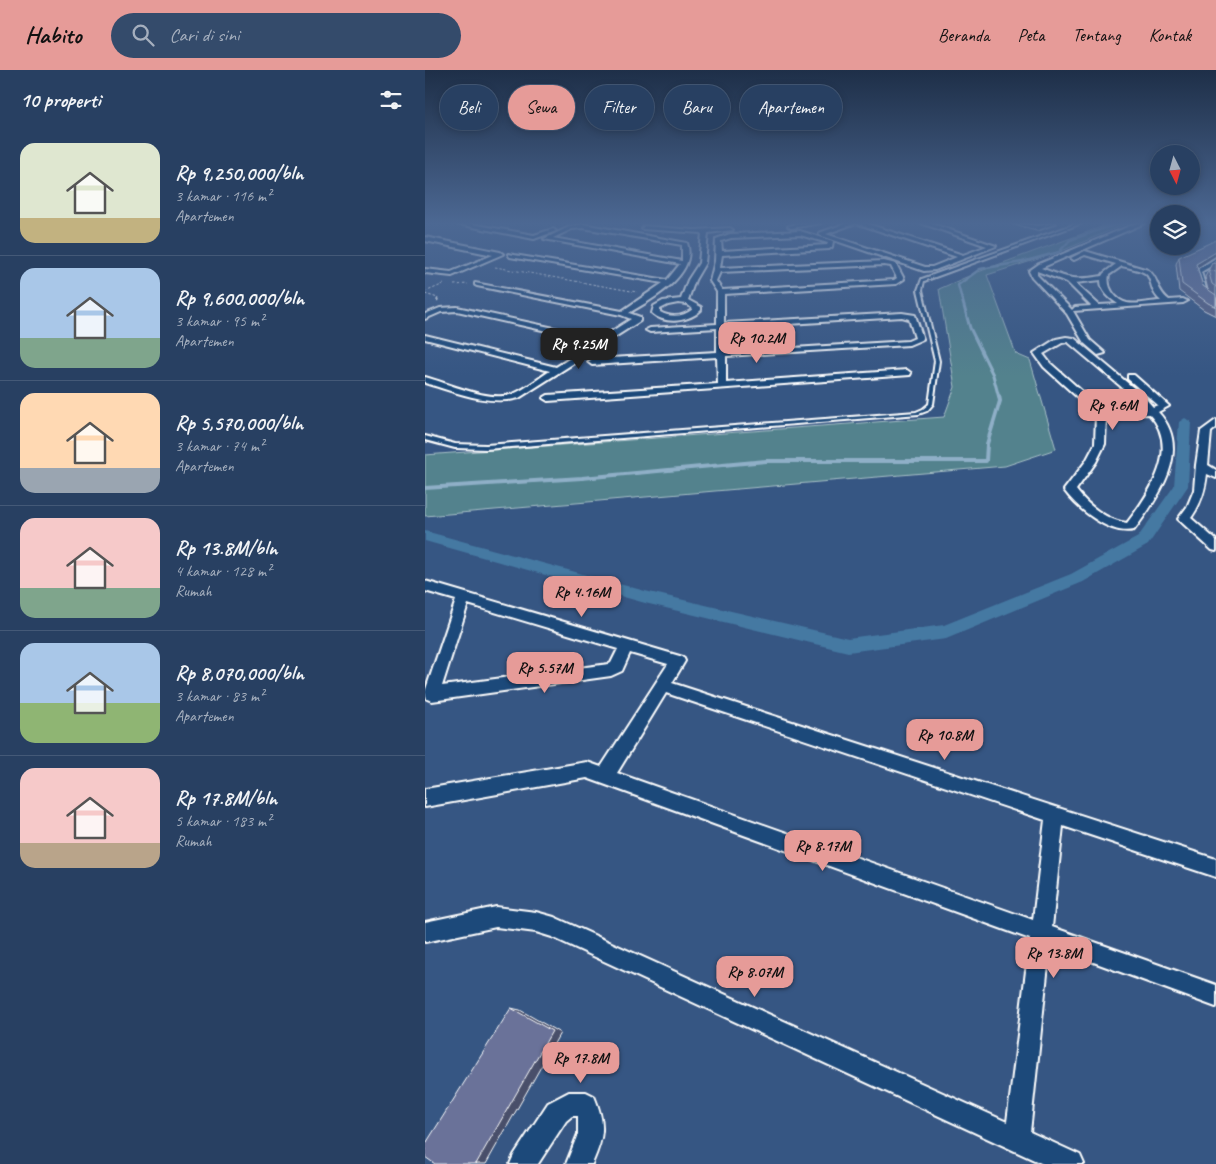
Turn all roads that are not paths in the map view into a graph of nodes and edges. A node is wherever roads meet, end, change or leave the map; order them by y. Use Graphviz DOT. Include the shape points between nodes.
graph roads {
  1 [pos="621,274"];
  2 [pos="675,274"];
  3 [pos="696,274"];
  4 [pos="716,274"];
  5 [pos="898,274"];
  6 [pos="939,274"];
  7 [pos="1033,274"];
  8 [pos="1054,274"];
  9 [pos="1106,274"];
  10 [pos="1150,274"];
  11 [pos="1200,274"];
  12 [pos="1104,278"];
  13 [pos="1069,281"];
  14 [pos="667,282"];
  15 [pos="477,284"];
  16 [pos="720,292"];
  17 [pos="645,301"];
  18 [pos="684,301"];
  19 [pos="1183,301"];
  20 [pos="1167,302"];
  21 [pos="1216,302"];
  22 [pos="637,305"];
  23 [pos="1125,305"];
  24 [pos="659,306"];
  25 [pos="1097,307"];
  26 [pos="708,309"];
  27 [pos="1075,309"];
  28 [pos="623,313"];
  29 [pos="425,317"];
  30 [pos="721,324"];
  31 [pos="650,330"];
  32 [pos="425,337"];
  33 [pos="603,340"];
  34 [pos="722,354"];
  35 [pos="1107,358"];
  36 [pos="592,362"];
  37 [pos="558,370"];
  38 [pos="1125,373"];
  39 [pos="907,374"];
  40 [pos="425,380"];
  41 [pos="722,386"];
  42 [pos="548,398"];
  43 [pos="1152,411"];
  44 [pos="1101,413"];
  45 [pos="1216,423"];
  46 [pos="425,438"];
  47 [pos="1201,465"];
  48 [pos="1216,475"];
  49 [pos="1216,547"];
  50 [pos="425,586"];
  51 [pos="463,598"];
  52 [pos="626,646"];
  53 [pos="663,686"];
  54 [pos="605,776"];
  55 [pos="425,798"];
  56 [pos="1055,815"];
  57 [pos="1216,868"];
  58 [pos="425,932"];
  59 [pos="1042,932"];
  60 [pos="1216,996"];
  61 [pos="1017,1139"];
  62 [pos="523,1164"];
  63 [pos="579,1164"];
  64 [pos="1071,1164"];
  1 -- 14 [label="street"];
  2 -- 14 [label="street"];
  3 -- 18 [label="street"];
  4 -- 16 [label="street" via="713,281"];
  5 -- 16 [label="street" via="901,279 896,282"];
  6 -- 46 [label="lane" via="923,280 920,290 937,361 931,404 917,413 486,447 455,446"];
  7 -- 35 [label="street" via="1076,320 1087,341"];
  8 -- 13 [label="street"];
  9 -- 12 [label="street"];
  10 -- 20 [label="street" via="1153,288"];
  11 -- 21 [label="street" via="1204,294"];
  12 -- 13 [label="street"];
  12 -- 23 [label="street" via="1106,291"];
  13 -- 25 [label="street"];
  14 -- 17 [label="street"];
  15 -- 28 [label="street"];
  16 -- 26 [label="street"];
  17 -- 22 [label="street"];
  17 -- 24 [label="street"];
  18 -- 24 [label="street"];
  18 -- 26 [label="street"];
  19 -- 20 [label="street"];
  20 -- 23 [label="street"];
  22 -- 24 [label="street"];
  22 -- 28 [label="street"];
  23 -- 25 [label="street"];
  24 -- 26 [label="street" via="656,313 663,317 683,317"];
  25 -- 27 [label="street"];
  26 -- 30 [label="street"];
  28 -- 33 [label="street" via="637,320"];
  29 -- 33 [label="street" via="440,310 457,309"];
  30 -- 31 [label="street"];
  30 -- 34 [label="street"];
  30 -- 34 [label="street" via="905,315 912,318 919,339 909,343"];
  32 -- 37 [label="street"];
  33 -- 37 [label="street"];
  34 -- 36 [label="street"];
  34 -- 41 [label="street"];
  37 -- 40 [label="street" via="516,396 503,399 492,399"];
  38 -- 43 [label="street" via="1164,406"];
  39 -- 41 [label="street"];
  41 -- 42 [label="street"];
  43 -- 44 [label="street"];
  43 -- 44 [label="street" via="1141,398 1071,340 1059,340 1038,353"];
  43 -- 44 [label="street" via="1163,423 1168,440 1165,474 1132,525 1121,527 1081,503 1070,490 1100,444"];
  45 -- 47 [label="street" via="1206,431"];
  47 -- 48 [label="street"];
  47 -- 49 [label="street" via="1200,490 1184,518"];
  50 -- 51 [label="street"];
  51 -- 52 [label="street"];
  51 -- 52 [label="street" via="432,694 611,670 617,667"];
  52 -- 53 [label="street" via="678,661"];
  53 -- 54 [label="street"];
  53 -- 56 [label="street"];
  54 -- 55 [label="street" via="587,770"];
  54 -- 59 [label="street"];
  56 -- 57 [label="street"];
  56 -- 59 [label="street"];
  58 -- 61 [label="street" via="496,917 554,926"];
  59 -- 60 [label="street"];
  59 -- 61 [label="street"];
  61 -- 64 [label="street"];
  62 -- 63 [label="street" via="557,1112 569,1104 586,1104 592,1118 591,1132"];
}
